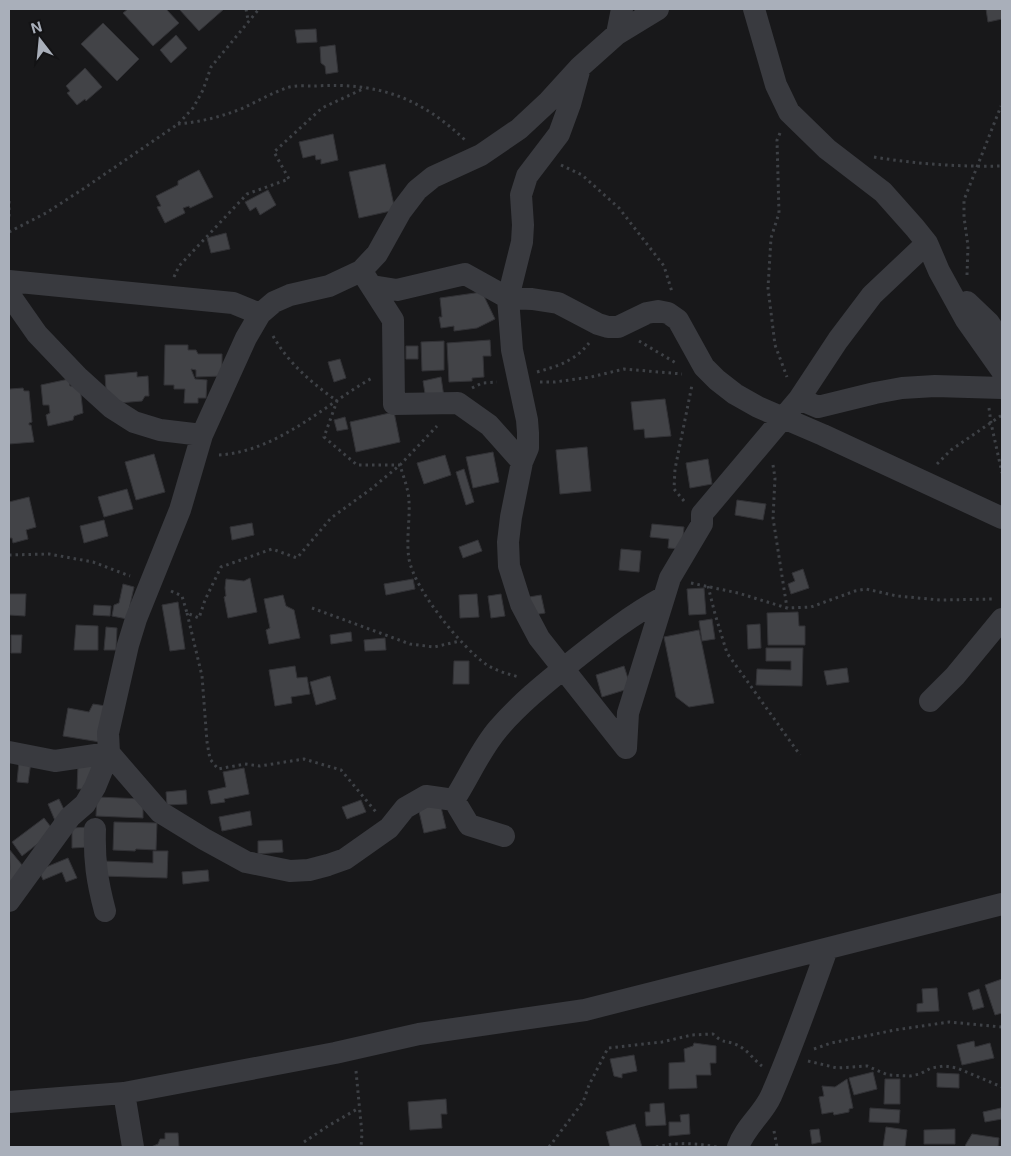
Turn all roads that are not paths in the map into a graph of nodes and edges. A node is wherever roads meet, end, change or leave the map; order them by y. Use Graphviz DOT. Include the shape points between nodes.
graph roads {
  1 [pos="622,9"];
  2 [pos="658,9"];
  3 [pos="754,9"];
  4 [pos="617,34"];
  5 [pos="580,67"];
  6 [pos="927,243"];
  7 [pos="366,278"];
  8 [pos="9,281"];
  9 [pos="9,294"];
  10 [pos="508,298"];
  11 [pos="967,302"];
  12 [pos="260,314"];
  13 [pos="1002,343"];
  14 [pos="1002,371"];
  15 [pos="994,388"];
  16 [pos="799,399"];
  17 [pos="782,418"];
  18 [pos="202,436"];
  19 [pos="522,462"];
  20 [pos="1002,518"];
  21 [pos="667,588"];
  22 [pos="1000,608"];
  23 [pos="555,676"];
  24 [pos="930,701"];
  25 [pos="9,752"];
  26 [pos="109,753"];
  27 [pos="454,800"];
  28 [pos="95,829"];
  29 [pos="504,836"];
  30 [pos="9,901"];
  31 [pos="1002,904"];
  32 [pos="105,911"];
  33 [pos="827,949"];
  34 [pos="124,1094"];
  35 [pos="9,1102"];
  36 [pos="133,1147"];
  37 [pos="738,1147"];
  1 -- 4 [label="street"];
  2 -- 4 [label="street"];
  3 -- 6 [label="street" via="776,85 789,112 827,149 883,192"];
  4 -- 5 [label="street"];
  5 -- 7 [label="street" via="519,129 481,155 433,176 417,190 401,211"];
  5 -- 10 [label="street" via="559,134 527,176 521,195 522,242"];
  6 -- 14 [label="street" via="966,320"];
  6 -- 16 [label="street" via="872,295"];
  7 -- 10 [label="street" via="397,290 465,274"];
  7 -- 12 [label="street" via="290,295 274,302"];
  7 -- 19 [label="street" via="392,320 394,404 458,403 490,426"];
  8 -- 12 [label="street" via="233,303"];
  9 -- 18 [label="street" via="37,334 112,408 134,422 160,430"];
  10 -- 17 [label="street" via="558,303 608,325 647,313 668,313 678,320 704,366 717,380 735,394"];
  10 -- 19 [label="street" via="512,350 527,420 528,448"];
  11 -- 13 [label="street" via="989,323"];
  12 -- 18 [label="street"];
  15 -- 16 [label="street" via="902,388 818,407"];
  16 -- 17 [label="street"];
  17 -- 20 [label="street"];
  17 -- 21 [label="street" via="702,514 702,524"];
  18 -- 26 [label="street" via="180,510 128,645 108,733"];
  19 -- 23 [label="street" via="510,517 509,566 521,604"];
  21 -- 23 [label="street"];
  21 -- 23 [label="street" via="628,713 626,748"];
  22 -- 24 [label="street" via="955,676"];
  23 -- 27 [label="street" via="498,730"];
  25 -- 26 [label="street" via="55,761"];
  26 -- 27 [label="street" via="160,812 246,862 290,871 309,870 345,859 389,828 406,808 426,796"];
  26 -- 30 [label="street" via="85,804 70,818"];
  27 -- 29 [label="street" via="469,825"];
  28 -- 32 [label="street" via="94,857"];
  31 -- 33 [label="street"];
  33 -- 34 [label="street" via="585,1010 418,1034"];
  33 -- 37 [label="street" via="792,1058"];
  34 -- 35 [label="street"];
  34 -- 36 [label="street"];
}
